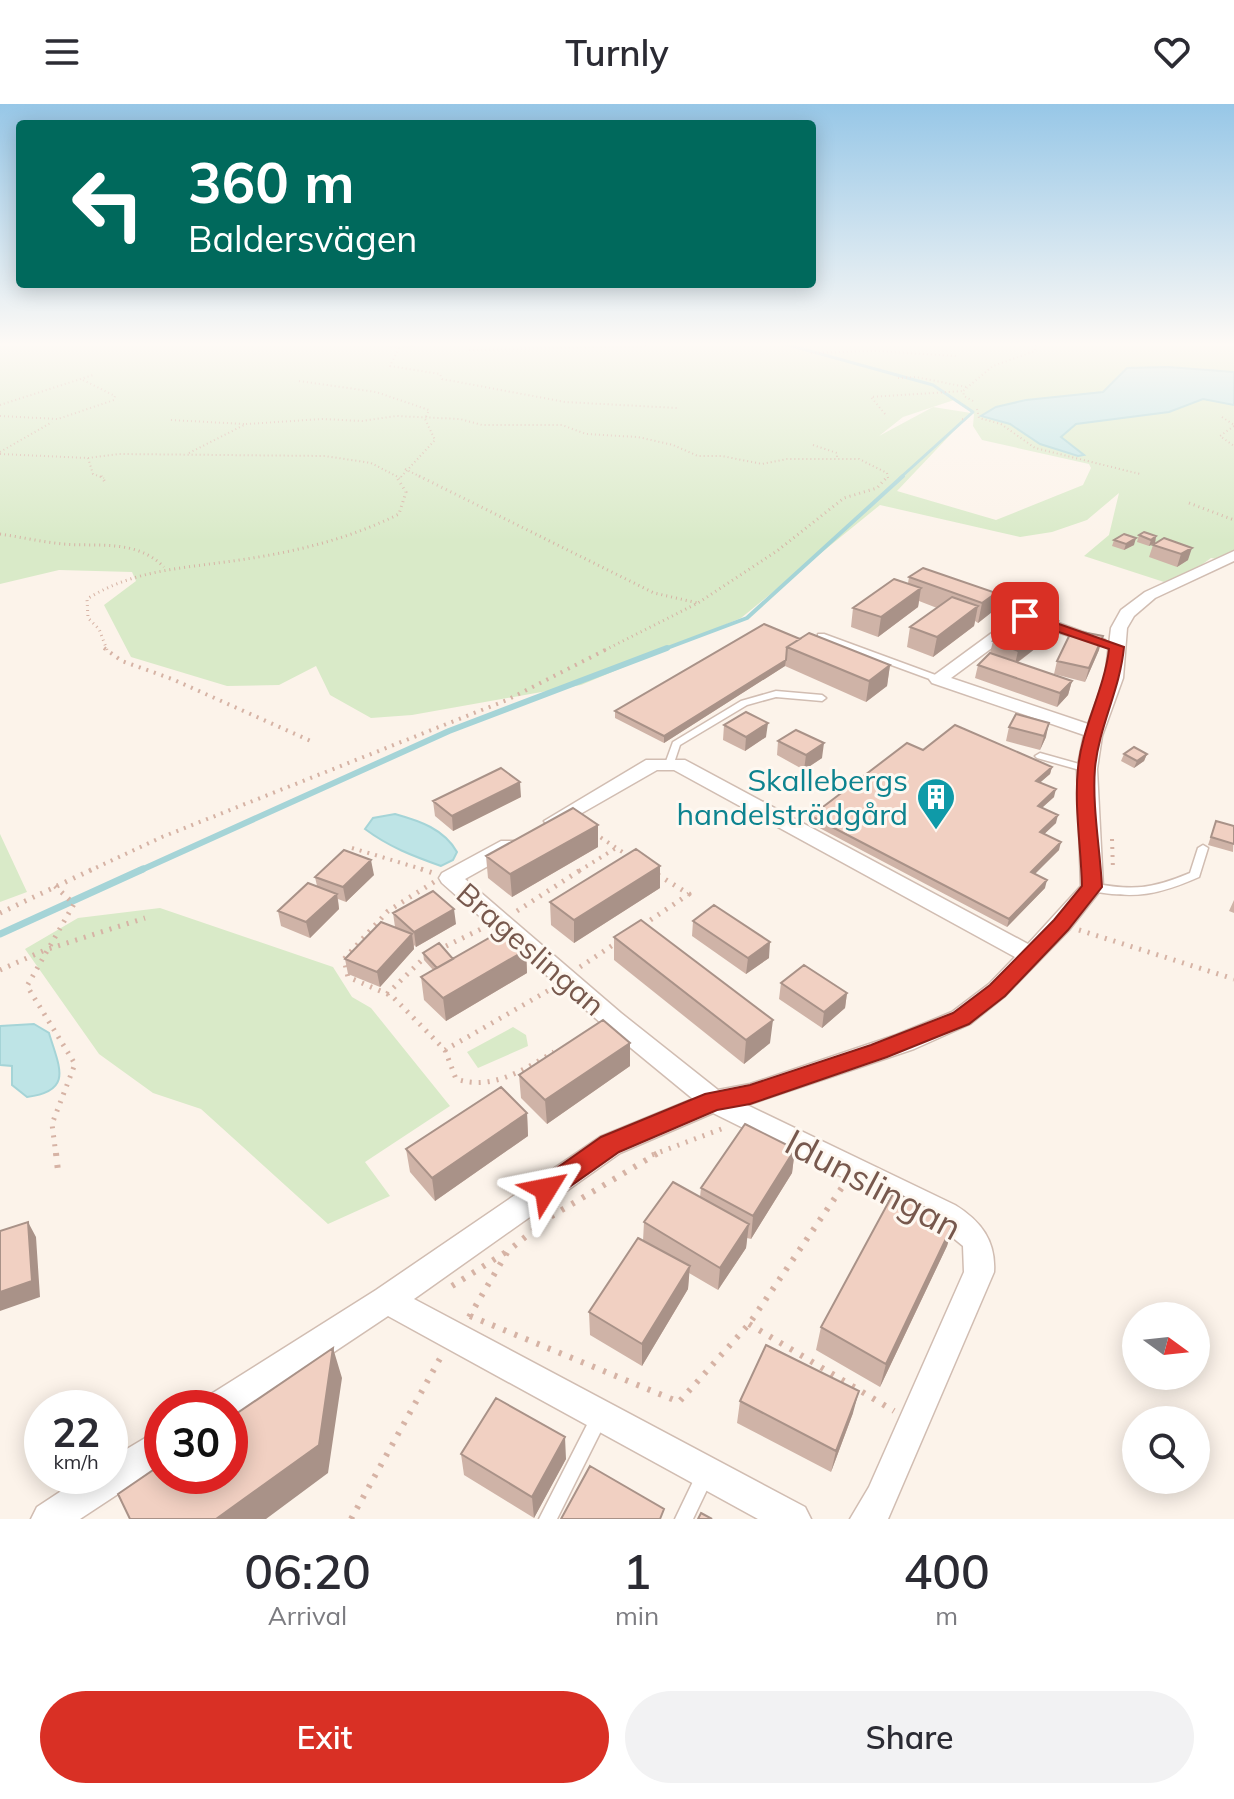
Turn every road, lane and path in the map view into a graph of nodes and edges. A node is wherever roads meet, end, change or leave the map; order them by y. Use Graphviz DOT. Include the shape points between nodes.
graph roads {
  1 [pos="95,409"];
  2 [pos="426,409"];
  3 [pos="881,409"];
  4 [pos="977,412"];
  5 [pos="885,414"];
  6 [pos="0,416"];
  7 [pos="1222,417"];
  8 [pos="425,419"];
  9 [pos="171,420"];
  10 [pos="52,422"];
  11 [pos="246,424"];
  12 [pos="1234,425"];
  13 [pos="813,445"];
  14 [pos="1234,446"];
  15 [pos="0,453"];
  16 [pos="189,453"];
  17 [pos="88,458"];
  18 [pos="837,459"];
  19 [pos="405,469"];
  20 [pos="1140,474"];
  21 [pos="400,478"];
  22 [pos="105,482"];
  23 [pos="1189,503"];
  24 [pos="1234,520"];
  25 [pos="0,534"];
  26 [pos="1234,555"];
  27 [pos="164,567"];
  28 [pos="698,603"];
  29 [pos="821,636"];
  30 [pos="1117,647"];
  31 [pos="938,679"];
  32 [pos="822,698"];
  33 [pos="1094,732"];
  34 [pos="313,742"];
  35 [pos="1040,756"];
  36 [pos="670,764"];
  37 [pos="1087,769"];
  38 [pos="565,815"];
  39 [pos="352,848"];
  40 [pos="1203,848"];
  41 [pos="640,863"];
  42 [pos="652,871"];
  43 [pos="447,877"];
  44 [pos="55,886"];
  45 [pos="1092,887"];
  46 [pos="0,913"];
  47 [pos="145,918"];
  48 [pos="1061,925"];
  49 [pos="641,926"];
  50 [pos="617,942"];
  51 [pos="45,950"];
  52 [pos="1030,955"];
  53 [pos="0,970"];
  54 [pos="1234,979"];
  55 [pos="567,980"];
  56 [pos="445,1050"];
  57 [pos="556,1051"];
  58 [pos="714,1101"];
  59 [pos="752,1119"];
  60 [pos="845,1165"];
  61 [pos="58,1171"];
  62 [pos="387,1300"];
  63 [pos="749,1324"];
  64 [pos="461,1326"];
  65 [pos="248,1390"];
  66 [pos="601,1415"];
  67 [pos="914,1422"];
  68 [pos="144,1457"];
  69 [pos="706,1473"];
  70 [pos="49,1519"];
  71 [pos="351,1519"];
  72 [pos="548,1519"];
  73 [pos="684,1519"];
  74 [pos="793,1519"];
  75 [pos="868,1519"];
  1 -- 10 [label="path"];
  2 -- 8 [label="path"];
  3 -- 5 [label="path"];
  4 -- 20 [label="path" via="1035,448"];
  6 -- 10 [label="path"];
  7 -- 12 [label="path"];
  8 -- 11 [label="path"];
  8 -- 18 [label="path" via="562,425 586,434 638,437 698,456 762,464"];
  8 -- 19 [label="path" via="435,440"];
  9 -- 11 [label="path"];
  10 -- 15 [label="path"];
  11 -- 16 [label="path"];
  12 -- 14 [label="path" via="1220,436"];
  13 -- 18 [label="path" via="837,453"];
  15 -- 17 [label="path"];
  16 -- 17 [label="path"];
  16 -- 21 [label="path" via="325,456 371,463"];
  17 -- 22 [label="path" via="93,474"];
  18 -- 28 [label="path" via="859,459 887,473 888,479 844,498"];
  19 -- 21 [label="path"];
  19 -- 28 [label="path" via="654,593"];
  21 -- 27 [label="path" via="406,492 399,514 373,528 230,562"];
  23 -- 24 [label="path"];
  25 -- 27 [label="path" via="119,546 150,555"];
  26 -- 30 [label="street" via="1150,595 1127,613"];
  27 -- 34 [label="path" via="105,586 87,599 88,618 99,629 104,648 122,661"];
  28 -- 44 [label="path" via="507,700 162,837"];
  29 -- 31 [label="lane"];
  30 -- 31 [label="street" via="1025,616"];
  30 -- 33 [label="street" via="1114,678"];
  31 -- 33 [label="street"];
  32 -- 36 [label="lane" via="776,694 744,703 676,744"];
  33 -- 37 [label="street"];
  35 -- 37 [label="lane"];
  36 -- 38 [label="street, Brageslingan" via="653,764"];
  36 -- 52 [label="street" via="688,769"];
  37 -- 45 [label="street"];
  38 -- 41 [label="path"];
  38 -- 43 [label="street, Brageslingan"];
  39 -- 43 [label="path"];
  40 -- 45 [label="lane" via="1195,875 1169,886 1135,895"];
  42 -- 49 [label="path" via="689,894"];
  43 -- 55 [label="street, Brageslingan"];
  43 -- 56 [label="path" via="388,911 344,959 348,977 392,996"];
  44 -- 46 [label="path"];
  44 -- 51 [label="path" via="74,904"];
  45 -- 48 [label="street"];
  47 -- 51 [label="path"];
  48 -- 52 [label="street"];
  48 -- 54 [label="path"];
  50 -- 55 [label="path"];
  51 -- 53 [label="path"];
  51 -- 61 [label="path" via="27,986 75,1064 52,1124"];
  52 -- 58 [label="street" via="961,1018 750,1094"];
  55 -- 56 [label="path"];
  55 -- 58 [label="street, Brageslingan"];
  56 -- 57 [label="path" via="456,1079 470,1086 490,1083"];
  58 -- 59 [label="street, Idunslingan"];
  58 -- 62 [label="street" via="610,1145"];
  59 -- 60 [label="street, Idunslingan"];
  59 -- 64 [label="path" via="648,1157 550,1217 508,1251"];
  60 -- 63 [label="path" via="843,1186"];
  60 -- 67 [label="street, Idunslingan" via="966,1226 981,1255 979,1272"];
  62 -- 64 [label="street"];
  62 -- 65 [label="street"];
  63 -- 64 [label="path" via="679,1402"];
  63 -- 67 [label="path"];
  64 -- 66 [label="street"];
  64 -- 71 [label="path"];
  66 -- 69 [label="street"];
  66 -- 72 [label="lane"];
  67 -- 75 [label="street, Idunslingan"];
  68 -- 70 [label="street"];
  69 -- 73 [label="lane"];
  69 -- 74 [label="street"];
}
